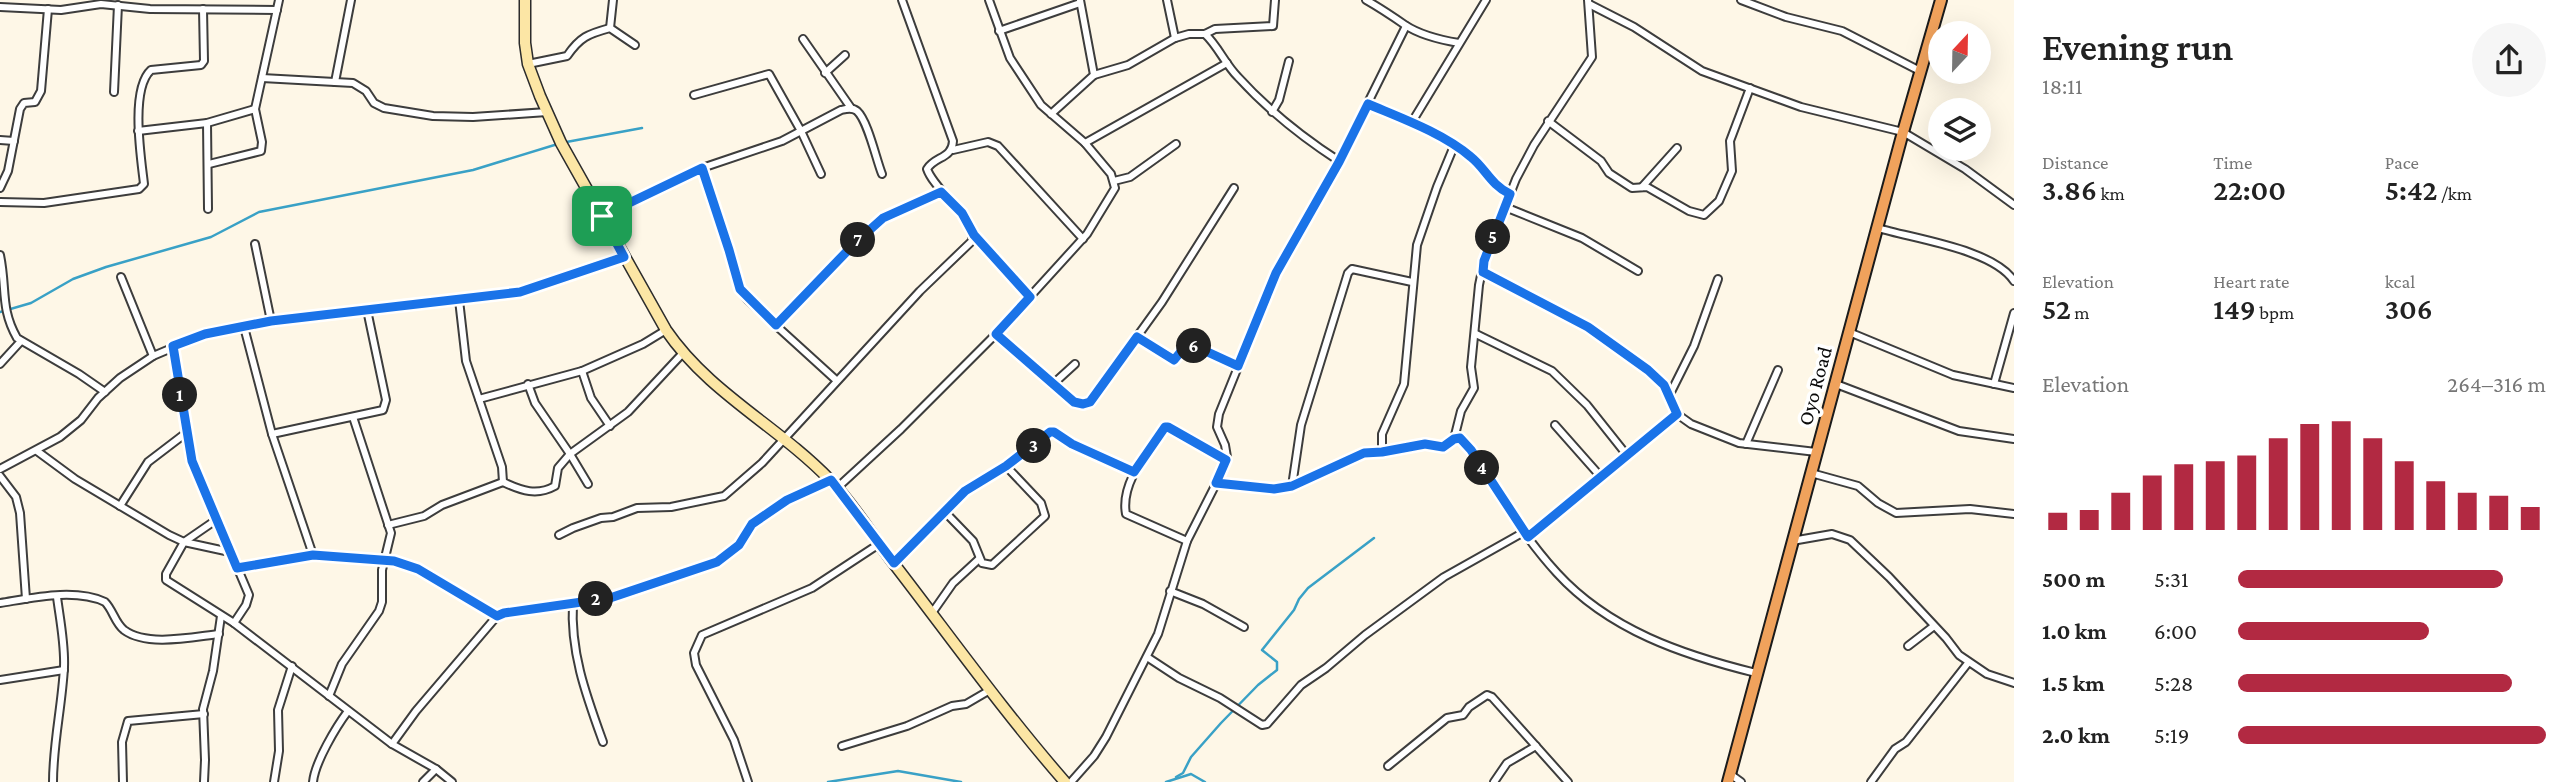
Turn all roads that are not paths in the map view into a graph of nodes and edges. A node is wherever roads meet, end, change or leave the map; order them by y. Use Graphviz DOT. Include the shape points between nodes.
graph roads {
  1 [pos="151,0"];
  2 [pos="279,0"];
  3 [pos="351,0"];
  4 [pos="525,0"];
  5 [pos="613,0"];
  6 [pos="902,0"];
  7 [pos="989,0"];
  8 [pos="1167,0"];
  9 [pos="1275,0"];
  10 [pos="1366,0"];
  11 [pos="1486,0"];
  12 [pos="1741,0"];
  13 [pos="1941,0"];
  14 [pos="1080,1"];
  15 [pos="1588,2"];
  16 [pos="12,4"];
  17 [pos="118,5"];
  18 [pos="0,7"];
  19 [pos="48,9"];
  20 [pos="150,9"];
  21 [pos="202,9"];
  22 [pos="277,10"];
  23 [pos="1406,26"];
  24 [pos="610,28"];
  25 [pos="999,31"];
  26 [pos="1205,34"];
  27 [pos="1174,38"];
  28 [pos="803,39"];
  29 [pos="1459,44"];
  30 [pos="635,45"];
  31 [pos="845,55"];
  32 [pos="1289,61"];
  33 [pos="1227,63"];
  34 [pos="528,64"];
  35 [pos="1921,72"];
  36 [pos="825,73"];
  37 [pos="1094,75"];
  38 [pos="262,78"];
  39 [pos="335,82"];
  40 [pos="1750,88"];
  41 [pos="114,92"];
  42 [pos="694,95"];
  43 [pos="1368,104"];
  44 [pos="851,108"];
  45 [pos="255,109"];
  46 [pos="547,112"];
  47 [pos="1272,112"];
  48 [pos="1051,114"];
  49 [pos="1548,121"];
  50 [pos="1412,122"];
  51 [pos="207,123"];
  52 [pos="138,131"];
  53 [pos="801,131"];
  54 [pos="1903,132"];
  55 [pos="0,140"];
  56 [pos="14,141"];
  57 [pos="1085,143"];
  58 [pos="1176,144"];
  59 [pos="1454,146"];
  60 [pos="1677,148"];
  61 [pos="953,150"];
  62 [pos="1339,162"];
  63 [pos="209,164"];
  64 [pos="702,168"];
  65 [pos="821,174"];
  66 [pos="882,174"];
  67 [pos="1114,181"];
  68 [pos="1642,187"];
  69 [pos="0,188"];
  70 [pos="1234,188"];
  71 [pos="941,192"];
  72 [pos="1510,194"];
  73 [pos="0,202"];
  74 [pos="2014,205"];
  75 [pos="1505,207"];
  76 [pos="208,209"];
  77 [pos="602,216"];
  78 [pos="1878,228"];
  79 [pos="974,235"];
  80 [pos="1083,239"];
  81 [pos="255,244"];
  82 [pos="0,255"];
  83 [pos="624,257"];
  84 [pos="1638,271"];
  85 [pos="1483,272"];
  86 [pos="121,277"];
  87 [pos="1718,279"];
  88 [pos="2014,281"];
  89 [pos="1412,282"];
  90 [pos="1030,297"];
  91 [pos="459,300"];
  92 [pos="367,310"];
  93 [pos="2014,313"];
  94 [pos="271,321"];
  95 [pos="776,325"];
  96 [pos="244,327"];
  97 [pos="666,330"];
  98 [pos="1849,332"];
  99 [pos="996,334"];
  100 [pos="1476,334"];
  101 [pos="1137,337"];
  102 [pos="21,341"];
  103 [pos="173,346"];
  104 [pos="682,354"];
  105 [pos="153,356"];
  106 [pos="1075,363"];
  107 [pos="0,364"];
  108 [pos="1238,366"];
  109 [pos="582,370"];
  110 [pos="1778,370"];
  111 [pos="836,380"];
  112 [pos="528,384"];
  113 [pos="1836,384"];
  114 [pos="1994,384"];
  115 [pos="1052,385"];
  116 [pos="2014,388"];
  117 [pos="105,392"];
  118 [pos="1670,394"];
  119 [pos="479,399"];
  120 [pos="1677,414"];
  121 [pos="353,417"];
  122 [pos="1555,425"];
  123 [pos="610,426"];
  124 [pos="186,433"];
  125 [pos="272,434"];
  126 [pos="786,439"];
  127 [pos="1454,439"];
  128 [pos="2014,439"];
  129 [pos="1746,444"];
  130 [pos="37,451"];
  131 [pos="1382,452"];
  132 [pos="1816,452"];
  133 [pos="570,454"];
  134 [pos="1626,454"];
  135 [pos="1226,460"];
  136 [pos="1006,466"];
  137 [pos="0,469"];
  138 [pos="1134,472"];
  139 [pos="1811,472"];
  140 [pos="0,476"];
  141 [pos="1601,477"];
  142 [pos="503,482"];
  143 [pos="1216,483"];
  144 [pos="588,484"];
  145 [pos="834,484"];
  146 [pos="1292,486"];
  147 [pos="120,506"];
  148 [pos="945,512"];
  149 [pos="2014,514"];
  150 [pos="216,520"];
  151 [pos="388,525"];
  152 [pos="559,534"];
  153 [pos="1526,534"];
  154 [pos="1187,541"];
  155 [pos="1792,541"];
  156 [pos="184,542"];
  157 [pos="879,544"];
  158 [pos="230,552"];
  159 [pos="313,555"];
  160 [pos="979,559"];
  161 [pos="384,561"];
  162 [pos="894,563"];
  163 [pos="237,568"];
  164 [pos="1170,591"];
  165 [pos="57,597"];
  166 [pos="26,599"];
  167 [pos="573,602"];
  168 [pos="0,603"];
  169 [pos="932,613"];
  170 [pos="221,615"];
  171 [pos="497,616"];
  172 [pos="234,623"];
  173 [pos="1934,626"];
  174 [pos="1244,627"];
  175 [pos="219,634"];
  176 [pos="1908,646"];
  177 [pos="1147,657"];
  178 [pos="1968,663"];
  179 [pos="292,666"];
  180 [pos="64,670"];
  181 [pos="1756,673"];
  182 [pos="0,680"];
  183 [pos="2014,684"];
  184 [pos="990,690"];
  185 [pos="329,696"];
  186 [pos="348,712"];
  187 [pos="204,714"];
  188 [pos="603,742"];
  189 [pos="392,744"];
  190 [pos="842,746"];
  191 [pos="1536,746"];
  192 [pos="1388,766"];
  193 [pos="436,769"];
  194 [pos="1729,778"];
  195 [pos="52,782"];
  196 [pos="123,782"];
  197 [pos="204,782"];
  198 [pos="274,782"];
  199 [pos="313,782"];
  200 [pos="423,782"];
  201 [pos="452,782"];
  202 [pos="748,782"];
  203 [pos="1065,782"];
  204 [pos="1071,782"];
  205 [pos="1494,782"];
  206 [pos="1568,782"];
  207 [pos="1741,782"];
  208 [pos="1871,782"];
  1 -- 20 [label="street"];
  2 -- 22 [label="street"];
  3 -- 39 [label="street"];
  4 -- 34 [label="main road"];
  5 -- 24 [label="street"];
  6 -- 61 [label="street"];
  7 -- 25 [label="street"];
  8 -- 27 [label="street"];
  9 -- 26 [label="street" via="1273,26 1215,29"];
  10 -- 23 [label="street"];
  11 -- 29 [label="street"];
  12 -- 35 [label="street" via="1842,32"];
  13 -- 35 [label="highway, Oyo Road"];
  14 -- 25 [label="street"];
  14 -- 37 [label="street"];
  15 -- 40 [label="street" via="1702,71"];
  15 -- 49 [label="street" via="1592,57"];
  16 -- 18 [label="street"];
  16 -- 19 [label="street"];
  17 -- 19 [label="street"];
  17 -- 20 [label="street"];
  17 -- 41 [label="street"];
  19 -- 56 [label="street" via="41,91 35,102 24,103 20,109"];
  20 -- 21 [label="street"];
  21 -- 22 [label="street"];
  21 -- 52 [label="street" via="204,61 196,68 147,73"];
  22 -- 38 [label="street"];
  23 -- 29 [label="street"];
  23 -- 43 [label="street"];
  24 -- 30 [label="street"];
  24 -- 34 [label="street" via="578,40 567,56"];
  25 -- 48 [label="street" via="1010,58"];
  26 -- 27 [label="street"];
  26 -- 33 [label="street"];
  27 -- 37 [label="street" via="1128,65"];
  28 -- 36 [label="street"];
  29 -- 50 [label="street"];
  31 -- 36 [label="street"];
  32 -- 47 [label="street"];
  33 -- 47 [label="street"];
  33 -- 57 [label="street"];
  34 -- 46 [label="main road"];
  35 -- 54 [label="highway, Oyo Road"];
  36 -- 44 [label="street"];
  37 -- 48 [label="street"];
  38 -- 39 [label="street"];
  38 -- 45 [label="street"];
  39 -- 46 [label="street" via="360,86 384,108 433,116"];
  40 -- 54 [label="street" via="1801,107"];
  40 -- 68 [label="street" via="1730,141 1732,171 1709,212 1697,214"];
  42 -- 53 [label="street" via="769,74"];
  43 -- 50 [label="street"];
  43 -- 62 [label="street"];
  44 -- 53 [label="street"];
  44 -- 66 [label="street" via="864,124"];
  45 -- 51 [label="street"];
  45 -- 63 [label="street" via="261,151"];
  46 -- 77 [label="main road"];
  47 -- 62 [label="street"];
  48 -- 57 [label="street"];
  49 -- 68 [label="street" via="1624,184"];
  49 -- 72 [label="street"];
  50 -- 59 [label="street"];
  51 -- 52 [label="street"];
  51 -- 63 [label="street"];
  52 -- 73 [label="street" via="144,184 139,189 44,203"];
  53 -- 64 [label="street"];
  53 -- 65 [label="street"];
  54 -- 74 [label="street"];
  54 -- 78 [label="highway, Oyo Road"];
  55 -- 56 [label="street"];
  56 -- 69 [label="street"];
  57 -- 67 [label="street"];
  58 -- 67 [label="street" via="1130,177"];
  59 -- 72 [label="street"];
  59 -- 89 [label="street" via="1423,224"];
  60 -- 68 [label="street"];
  61 -- 71 [label="street" via="927,169"];
  61 -- 80 [label="street" via="988,142 998,146"];
  62 -- 108 [label="street" via="1276,273"];
  63 -- 76 [label="street"];
  64 -- 77 [label="street"];
  64 -- 95 [label="street" via="740,289"];
  67 -- 80 [label="street" via="1115,188"];
  70 -- 101 [label="street"];
  71 -- 79 [label="street" via="962,213"];
  71 -- 95 [label="street" via="883,218"];
  72 -- 75 [label="street"];
  75 -- 84 [label="street" via="1583,238"];
  75 -- 85 [label="street"];
  77 -- 83 [label="main road"];
  78 -- 88 [label="street" via="1986,260 2008,271"];
  78 -- 98 [label="highway, Oyo Road"];
  79 -- 90 [label="street"];
  79 -- 111 [label="street" via="968,247"];
  80 -- 90 [label="street"];
  81 -- 94 [label="street"];
  82 -- 102 [label="street" via="2,307"];
  83 -- 91 [label="street" via="520,292"];
  83 -- 97 [label="main road"];
  85 -- 100 [label="street"];
  85 -- 118 [label="street" via="1588,327 1648,370"];
  86 -- 105 [label="street"];
  87 -- 118 [label="street" via="1694,346"];
  89 -- 131 [label="street" via="1404,384 1382,434"];
  89 -- 146 [label="street" via="1352,269 1348,273 1301,425"];
  90 -- 99 [label="street"];
  91 -- 92 [label="street"];
  91 -- 119 [label="street" via="466,361"];
  92 -- 94 [label="street"];
  92 -- 121 [label="street" via="386,403 383,410"];
  93 -- 114 [label="street"];
  94 -- 96 [label="street"];
  95 -- 111 [label="street"];
  96 -- 103 [label="street"];
  96 -- 125 [label="street"];
  97 -- 104 [label="main road"];
  97 -- 109 [label="street"];
  98 -- 113 [label="highway, Oyo Road"];
  98 -- 114 [label="street" via="1953,375"];
  99 -- 115 [label="street"];
  99 -- 145 [label="street" via="901,429"];
  100 -- 127 [label="street" via="1474,388 1461,411"];
  100 -- 134 [label="street" via="1552,371"];
  101 -- 108 [label="street" via="1174,360 1188,343"];
  101 -- 115 [label="street" via="1090,402 1074,402"];
  102 -- 107 [label="street"];
  102 -- 117 [label="street"];
  103 -- 105 [label="street"];
  103 -- 124 [label="street"];
  104 -- 123 [label="street"];
  104 -- 126 [label="main road" via="727,396"];
  105 -- 117 [label="street"];
  106 -- 115 [label="street"];
  108 -- 135 [label="street" via="1217,428"];
  109 -- 112 [label="street"];
  109 -- 123 [label="street" via="591,398"];
  110 -- 129 [label="street"];
  111 -- 126 [label="street"];
  112 -- 119 [label="street"];
  112 -- 133 [label="street" via="535,403"];
  113 -- 128 [label="street" via="1959,431"];
  113 -- 132 [label="highway, Oyo Road"];
  114 -- 116 [label="street"];
  117 -- 130 [label="street" via="81,420"];
  118 -- 120 [label="street"];
  119 -- 142 [label="street"];
  120 -- 129 [label="street" via="1709,432"];
  120 -- 134 [label="street"];
  121 -- 125 [label="street"];
  121 -- 151 [label="street"];
  122 -- 141 [label="street"];
  123 -- 133 [label="street"];
  124 -- 147 [label="street" via="148,461"];
  124 -- 150 [label="street" via="195,471"];
  125 -- 159 [label="street"];
  126 -- 145 [label="main road"];
  126 -- 152 [label="street" via="724,496 671,508 637,508"];
  127 -- 131 [label="street" via="1443,447 1425,444"];
  127 -- 153 [label="street" via="1460,438 1471,450"];
  129 -- 132 [label="street"];
  130 -- 137 [label="street"];
  130 -- 147 [label="street"];
  131 -- 146 [label="street" via="1364,453"];
  132 -- 139 [label="highway, Oyo Road"];
  133 -- 142 [label="street" via="558,468 555,486 542,493"];
  133 -- 144 [label="street"];
  134 -- 141 [label="street"];
  135 -- 138 [label="street" via="1165,427"];
  135 -- 143 [label="street"];
  136 -- 138 [label="street" via="1054,432"];
  136 -- 148 [label="street" via="965,491"];
  136 -- 160 [label="street" via="1041,503 1045,516 992,565"];
  138 -- 154 [label="street" via="1125,498 1126,514"];
  139 -- 149 [label="street" via="1858,486 1896,513 1970,509"];
  139 -- 155 [label="highway, Oyo Road"];
  140 -- 166 [label="street" via="16,497 20,513"];
  141 -- 153 [label="street"];
  142 -- 151 [label="street" via="424,516"];
  143 -- 146 [label="street" via="1274,489"];
  143 -- 154 [label="street"];
  145 -- 157 [label="main road"];
  145 -- 167 [label="street" via="787,500 752,524 739,545 717,562 610,598"];
  147 -- 156 [label="street"];
  148 -- 160 [label="street" via="973,541"];
  148 -- 162 [label="street"];
  150 -- 156 [label="street"];
  150 -- 158 [label="street"];
  151 -- 161 [label="street" via="391,533"];
  153 -- 177 [label="street" via="1426,590 1301,685 1267,724"];
  153 -- 181 [label="street" via="1558,574 1622,625 1680,652"];
  154 -- 164 [label="street"];
  155 -- 173 [label="street" via="1832,534 1850,540"];
  155 -- 181 [label="highway, Oyo Road"];
  156 -- 158 [label="street"];
  156 -- 170 [label="street" via="166,580"];
  157 -- 162 [label="main road"];
  157 -- 202 [label="street" via="812,587 698,639 696,665 730,731"];
  158 -- 163 [label="street"];
  159 -- 161 [label="street"];
  159 -- 163 [label="street"];
  160 -- 169 [label="street" via="953,583"];
  161 -- 171 [label="street" via="418,569"];
  161 -- 185 [label="street" via="379,611 347,655"];
  162 -- 169 [label="main road"];
  163 -- 172 [label="street" via="248,595"];
  164 -- 174 [label="street"];
  164 -- 177 [label="street"];
  165 -- 166 [label="street"];
  165 -- 175 [label="street" via="85,596 105,602 120,626 132,634 165,640"];
  165 -- 180 [label="street"];
  166 -- 168 [label="street"];
  167 -- 171 [label="street"];
  167 -- 188 [label="street" via="576,659"];
  169 -- 184 [label="main road"];
  170 -- 172 [label="street"];
  170 -- 175 [label="street"];
  171 -- 189 [label="street"];
  172 -- 179 [label="street"];
  173 -- 176 [label="street"];
  173 -- 178 [label="street"];
  175 -- 187 [label="street"];
  177 -- 204 [label="street" via="1094,757"];
  178 -- 183 [label="street"];
  178 -- 208 [label="street"];
  179 -- 185 [label="street"];
  179 -- 198 [label="street" via="278,710"];
  180 -- 182 [label="street"];
  180 -- 195 [label="street"];
  181 -- 194 [label="highway, Oyo Road"];
  184 -- 190 [label="street" via="966,704"];
  184 -- 203 [label="main road"];
  185 -- 186 [label="street"];
  186 -- 189 [label="street"];
  186 -- 199 [label="street"];
  187 -- 196 [label="street" via="128,721 122,741"];
  187 -- 197 [label="street"];
  189 -- 193 [label="street"];
  191 -- 192 [label="street" via="1487,695 1463,715 1447,718"];
  191 -- 205 [label="street" via="1507,763"];
  191 -- 206 [label="street"];
  193 -- 200 [label="street"];
  193 -- 201 [label="street"];
  194 -- 207 [label="street"];
}
